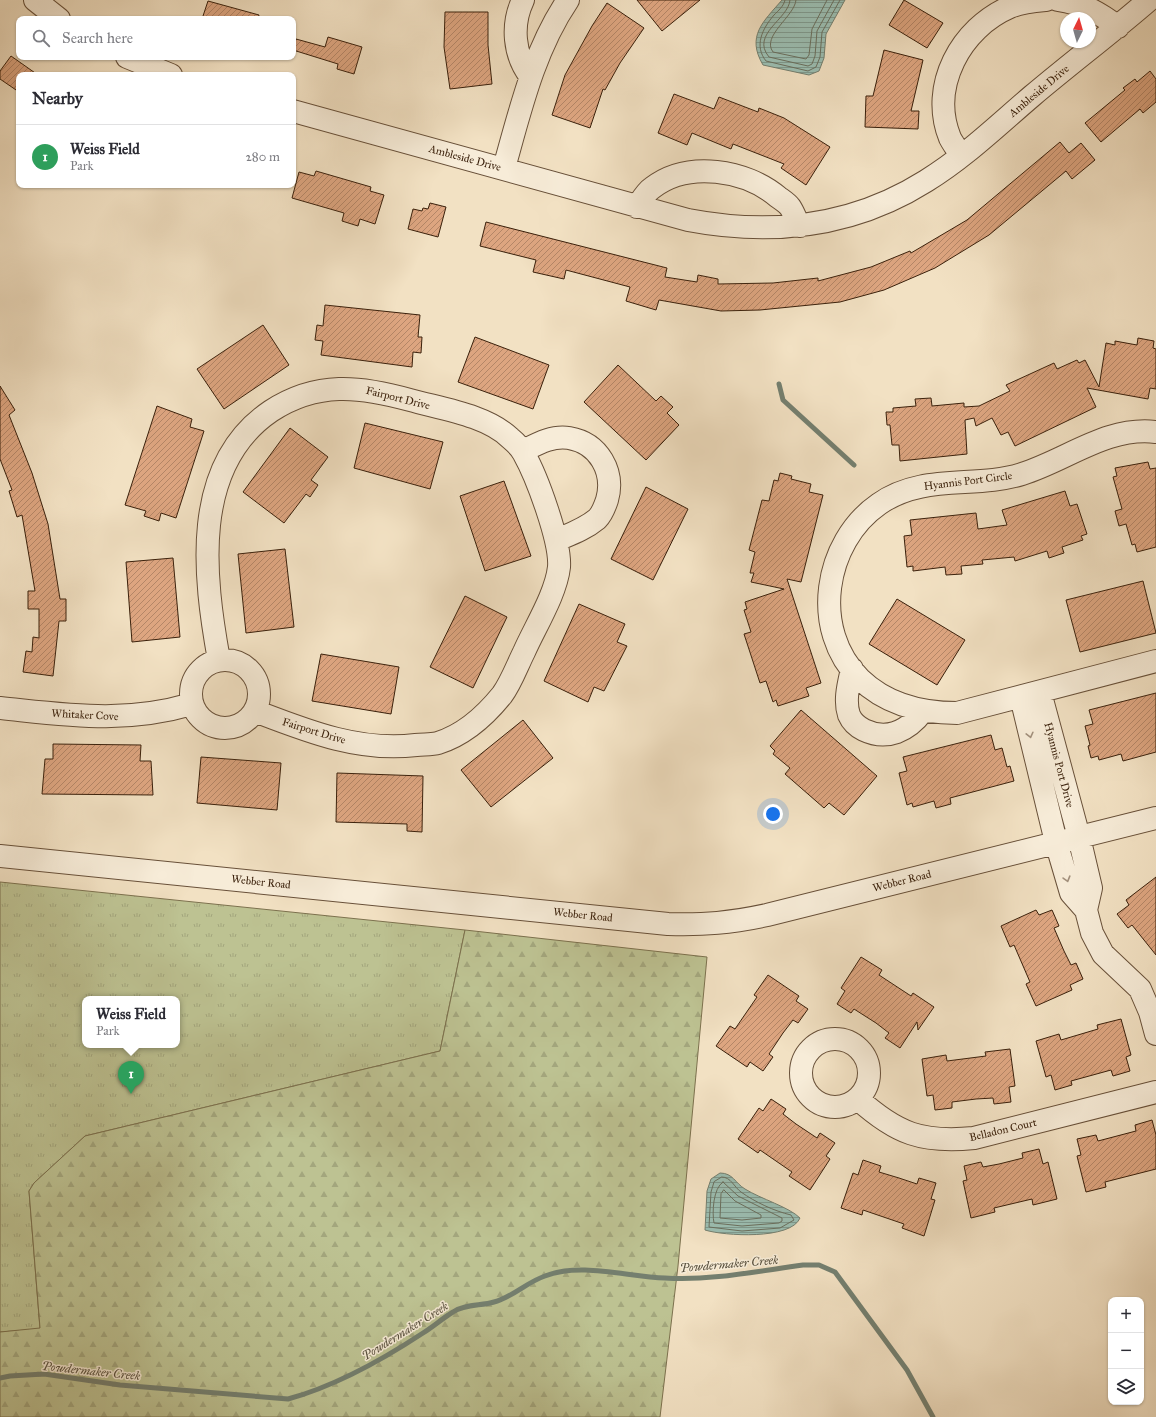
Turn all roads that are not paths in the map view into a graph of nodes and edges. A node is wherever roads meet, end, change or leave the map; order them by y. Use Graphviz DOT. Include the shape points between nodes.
graph roads {
  1 [pos="36,0"];
  2 [pos="523,0"];
  3 [pos="568,0"];
  4 [pos="1046,0"];
  5 [pos="1058,0"];
  6 [pos="1149,0"];
  7 [pos="56,16"];
  8 [pos="1118,27"];
  9 [pos="134,60"];
  10 [pos="164,72"];
  11 [pos="530,76"];
  12 [pos="296,112"];
  13 [pos="961,156"];
  14 [pos="504,168"];
  15 [pos="637,207"];
  16 [pos="800,226"];
  17 [pos="1156,432"];
  18 [pos="523,451"];
  19 [pos="557,540"];
  20 [pos="219,660"];
  21 [pos="1156,661"];
  22 [pos="852,669"];
  23 [pos="1030,695"];
  24 [pos="192,704"];
  25 [pos="0,708"];
  26 [pos="255,711"];
  27 [pos="923,711"];
  28 [pos="1156,818"];
  29 [pos="1079,837"];
  30 [pos="1056,842"];
  31 [pos="0,856"];
  32 [pos="1086,910"];
  33 [pos="1156,1034"];
  34 [pos="1156,1092"];
  35 [pos="858,1099"];
  1 -- 7 [label="street"];
  2 -- 11 [label="street" via="518,18 516,50"];
  3 -- 11 [label="street"];
  4 -- 13 [label="street" via="1011,7 992,17 974,31 951,65 944,88 944,111 950,138"];
  5 -- 8 [label="street" via="1078,3 1100,13"];
  6 -- 8 [label="street, Ambleside Drive"];
  8 -- 13 [label="street, Ambleside Drive"];
  9 -- 10 [label="street"];
  11 -- 14 [label="street"];
  12 -- 14 [label="street, Ambleside Drive"];
  13 -- 16 [label="street, Ambleside Drive" via="927,181 899,197 842,218"];
  14 -- 15 [label="street, Ambleside Drive"];
  15 -- 16 [label="street, Ambleside Drive" via="722,227 762,229"];
  15 -- 16 [label="street" via="652,188 666,180 687,173 709,171 754,181 789,206"];
  17 -- 22 [label="street, Hyannis Port Circle" via="1126,432 1103,439 1022,474 924,485 903,491 880,503 854,526 844,542 831,576 831,617 841,651"];
  18 -- 19 [label="street, Fairport Drive"];
  18 -- 19 [label="street" via="543,441 569,438 584,443 598,453 605,464 609,477 609,492 606,505 598,518 580,531"];
  18 -- 20 [label="street, Fairport Drive" via="510,437 482,421 358,388 332,388 307,394 282,404 264,416 248,430 231,451 214,496 207,558 209,599"];
  19 -- 26 [label="street, Fairport Drive" via="558,567 552,591 504,692 485,714 465,730 438,743 374,746 340,741"];
  20 -- 24 [label="street" via="206,666 196,676 192,685"];
  20 -- 26 [label="street" via="240,663 253,674 259,689 259,701"];
  21 -- 23 [label="street, Hyannis Port Circle"];
  22 -- 27 [label="street, Hyannis Port Circle" via="879,694 901,706"];
  22 -- 27 [label="street" via="848,701 850,715 857,726 879,735 891,734 910,725"];
  23 -- 27 [label="street, Hyannis Port Circle" via="957,713"];
  23 -- 29 [label="street, Hyannis Port Drive"];
  23 -- 30 [label="street, Hyannis Port Drive, one-way"];
  24 -- 25 [label="street, Whitaker Cove" via="169,711 120,717 76,716"];
  24 -- 26 [label="street" via="203,720 221,728 240,724"];
  28 -- 29 [label="street, Webber Road"];
  29 -- 30 [label="street, Webber Road"];
  29 -- 32 [label="street, Hyannis Port Drive" via="1091,888"];
  30 -- 31 [label="street, Webber Road" via="767,915 737,922 706,925 668,924"];
  30 -- 32 [label="street, Hyannis Port Drive, one-way" via="1071,893"];
  32 -- 33 [label="street" via="1092,933 1103,954 1140,989"];
  34 -- 35 [label="street, Belladon Court" via="974,1138 950,1140 925,1138 901,1130 880,1118"];
}
